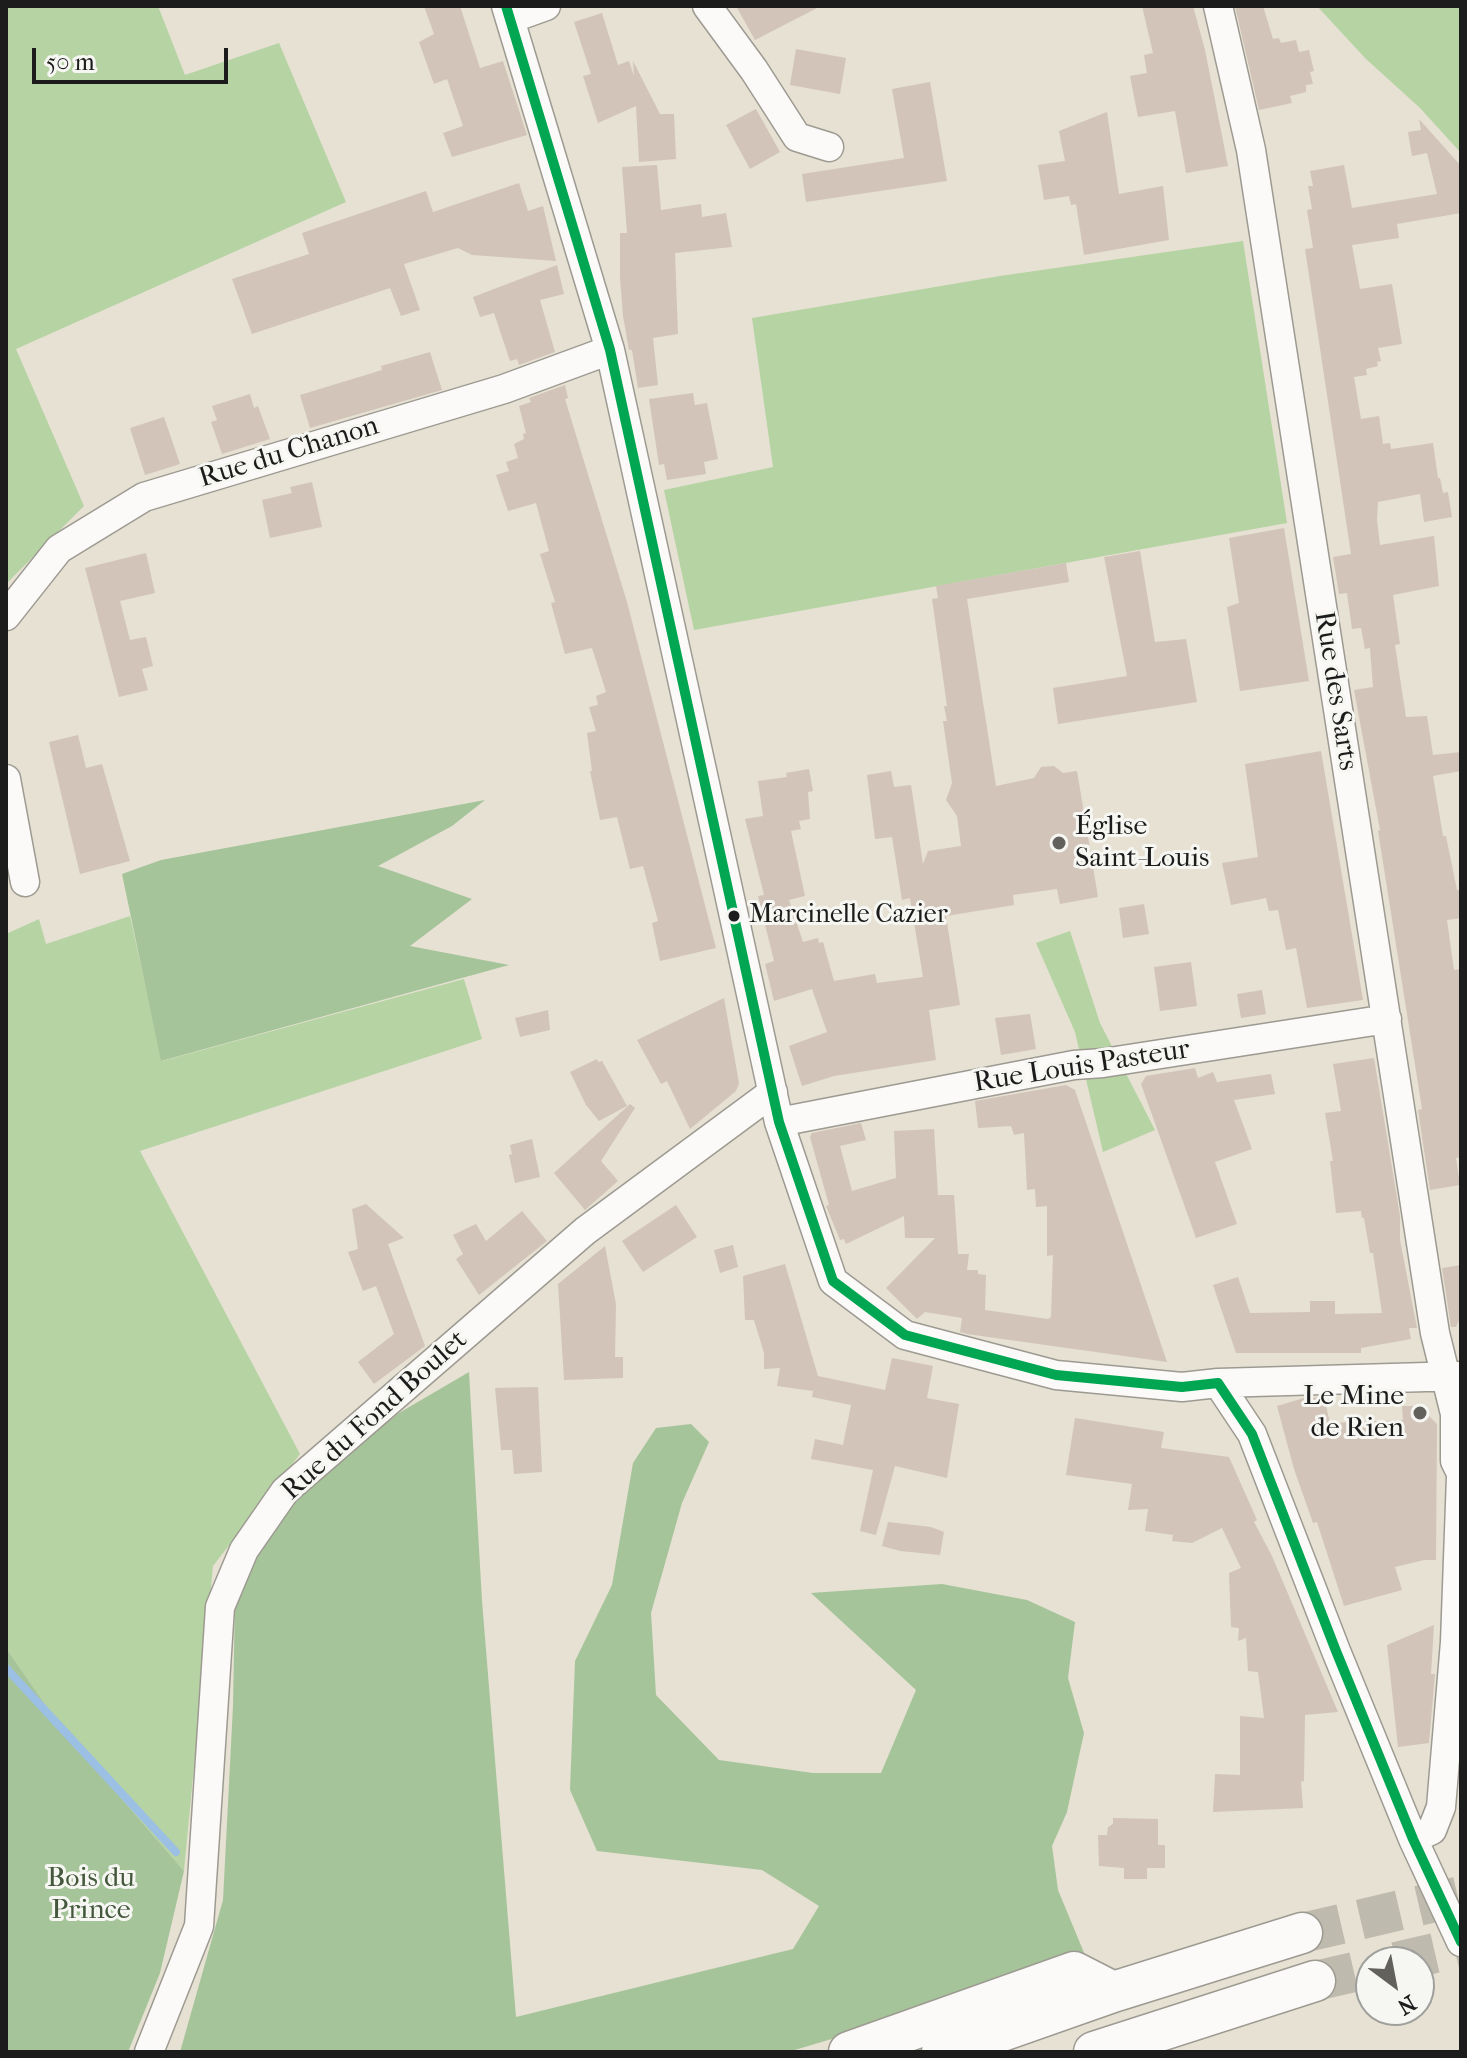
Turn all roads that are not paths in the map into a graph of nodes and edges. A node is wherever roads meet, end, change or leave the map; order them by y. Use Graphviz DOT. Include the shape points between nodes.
graph roads {
  1 [pos="546,6"];
  2 [pos="707,6"];
  3 [pos="1218,6"];
  4 [pos="508,12"];
  5 [pos="829,147"];
  6 [pos="610,350"];
  7 [pos="6,616"];
  8 [pos="6,779"];
  9 [pos="25,882"];
  10 [pos="1387,1019"];
  11 [pos="773,1092"];
  12 [pos="779,1122"];
  13 [pos="1455,1370"];
  14 [pos="1218,1383"];
  15 [pos="1461,1474"];
  16 [pos="1413,1839"];
  17 [pos="1302,1933"];
  18 [pos="1461,1942"];
  19 [pos="1315,1981"];
  20 [pos="1113,1992"];
  21 [pos="1194,2020"];
  22 [pos="149,2052"];
  23 [pos="849,2052"];
  24 [pos="942,2052"];
  25 [pos="1094,2052"];
  26 [pos="1162,2052"];
  1 -- 4 [label="street"];
  2 -- 5 [label="street" via="797,137"];
  3 -- 10 [label="street, Rue des Sarts" via="1251,150"];
  4 -- 6 [label="street"];
  6 -- 7 [label="street, Rue du Chanon" via="504,389 144,497 59,549"];
  6 -- 11 [label="street"];
  8 -- 9 [label="street"];
  10 -- 12 [label="street, Rue Louis Pasteur" via="1074,1065"];
  10 -- 13 [label="street, Rue des Sarts"];
  11 -- 12 [label="street"];
  11 -- 22 [label="street, Rue du Fond Boulet" via="585,1231 296,1481 244,1550 220,1607 199,1926"];
  12 -- 14 [label="street" via="833,1281 905,1335 1056,1375 1182,1387"];
  13 -- 14 [label="street"];
  13 -- 15 [label="street, Rue des Sarts" via="1455,1461"];
  14 -- 16 [label="street" via="1252,1434"];
  15 -- 16 [label="street, Rue des Sarts" via="1455,1642 1441,1807 1432,1830"];
  16 -- 18 [label="street"];
  17 -- 20 [label="highway"];
  19 -- 21 [label="highway"];
  20 -- 23 [label="highway" via="1074,1972"];
  20 -- 24 [label="highway"];
  21 -- 25 [label="highway"];
  21 -- 26 [label="highway"];
}
